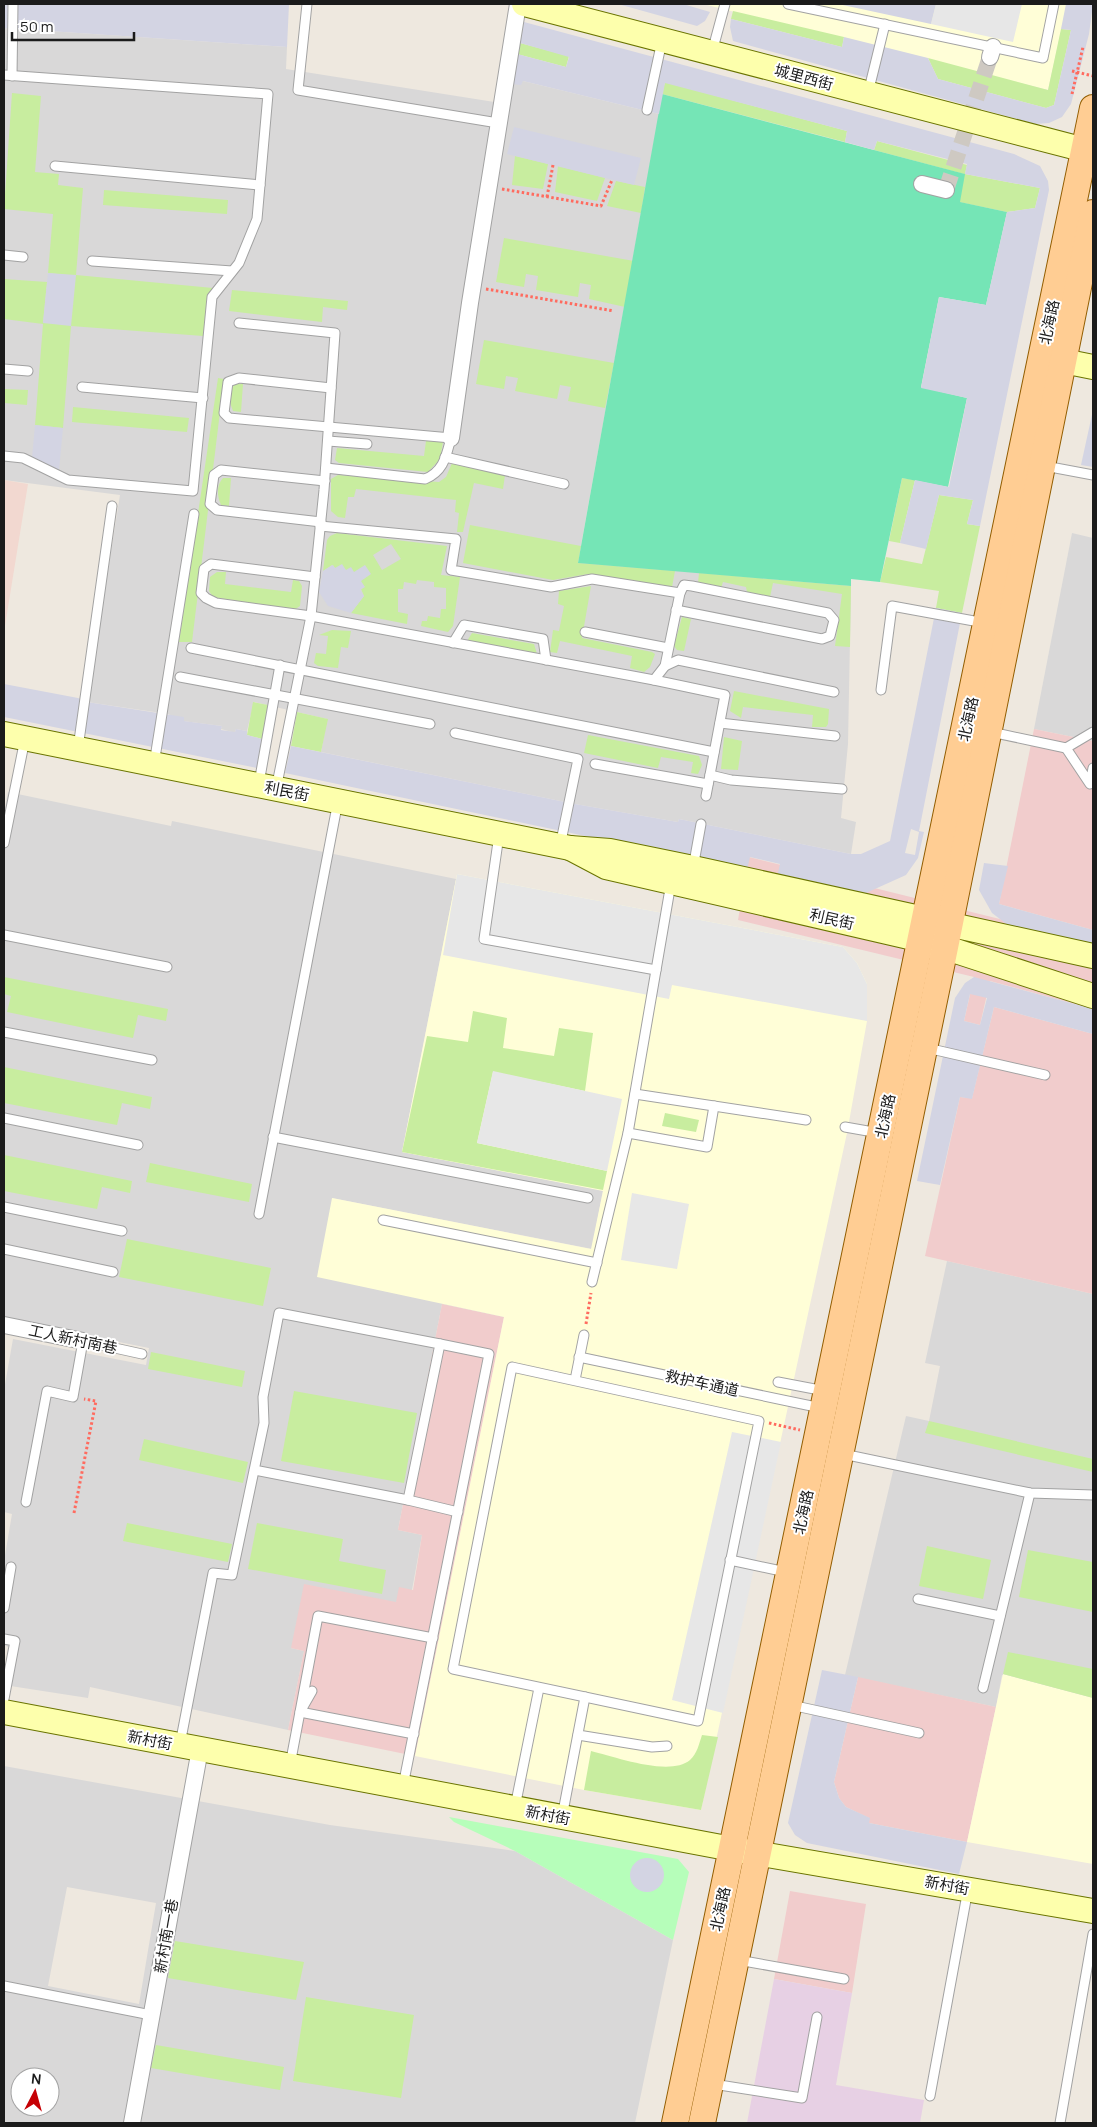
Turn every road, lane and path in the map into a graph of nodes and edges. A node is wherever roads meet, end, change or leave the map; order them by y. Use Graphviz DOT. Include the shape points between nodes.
graph roads {
  1 [pos="14,4"];
  2 [pos="306,4"];
  3 [pos="518,4"];
  4 [pos="524,4"];
  5 [pos="725,4"];
  6 [pos="788,4"];
  7 [pos="1054,4"];
  8 [pos="885,24"];
  9 [pos="662,41"];
  10 [pos="1083,47"];
  11 [pos="712,52"];
  12 [pos="1072,71"];
  13 [pos="1078,73"];
  14 [pos="8,75"];
  15 [pos="1093,76"];
  16 [pos="868,94"];
  17 [pos="1083,101"];
  18 [pos="647,110"];
  19 [pos="498,123"];
  20 [pos="1085,150"];
  21 [pos="553,165"];
  22 [pos="56,166"];
  23 [pos="612,180"];
  24 [pos="922,184"];
  25 [pos="260,185"];
  26 [pos="502,189"];
  27 [pos="946,190"];
  28 [pos="547,197"];
  29 [pos="1093,213"];
  30 [pos="4,255"];
  31 [pos="23,257"];
  32 [pos="92,261"];
  33 [pos="232,271"];
  34 [pos="486,289"];
  35 [pos="614,311"];
  36 [pos="239,323"];
  37 [pos="1063,361"];
  38 [pos="1093,367"];
  39 [pos="4,369"];
  40 [pos="28,371"];
  41 [pos="82,387"];
  42 [pos="331,388"];
  43 [pos="202,398"];
  44 [pos="328,428"];
  45 [pos="450,438"];
  46 [pos="328,441"];
  47 [pos="367,444"];
  48 [pos="4,456"];
  49 [pos="445,457"];
  50 [pos="1042,466"];
  51 [pos="326,468"];
  52 [pos="1093,475"];
  53 [pos="325,481"];
  54 [pos="564,484"];
  55 [pos="112,506"];
  56 [pos="194,514"];
  57 [pos="321,524"];
  58 [pos="315,577"];
  59 [pos="680,593"];
  60 [pos="676,610"];
  61 [pos="310,616"];
  62 [pos="987,623"];
  63 [pos="585,632"];
  64 [pos="453,643"];
  65 [pos="191,648"];
  66 [pos="668,648"];
  67 [pos="546,660"];
  68 [pos="280,665"];
  69 [pos="665,666"];
  70 [pos="300,669"];
  71 [pos="180,677"];
  72 [pos="654,680"];
  73 [pos="881,690"];
  74 [pos="834,692"];
  75 [pos="275,695"];
  76 [pos="294,698"];
  77 [pos="720,723"];
  78 [pos="430,724"];
  79 [pos="988,732"];
  80 [pos="1093,732"];
  81 [pos="455,733"];
  82 [pos="14,736"];
  83 [pos="835,736"];
  84 [pos="1066,748"];
  85 [pos="78,749"];
  86 [pos="714,752"];
  87 [pos="154,764"];
  88 [pos="595,764"];
  89 [pos="1093,768"];
  90 [pos="710,775"];
  91 [pos="708,784"];
  92 [pos="267,787"];
  93 [pos="842,789"];
  94 [pos="706,796"];
  95 [pos="338,801"];
  96 [pos="701,824"];
  97 [pos="500,834"];
  98 [pos="4,843"];
  99 [pos="565,847"];
  100 [pos="693,868"];
  101 [pos="671,883"];
  102 [pos="935,933"];
  103 [pos="4,935"];
  104 [pos="1093,956"];
  105 [pos="167,967"];
  106 [pos="656,970"];
  107 [pos="1093,996"];
  108 [pos="4,1032"];
  109 [pos="924,1047"];
  110 [pos="152,1060"];
  111 [pos="1045,1075"];
  112 [pos="635,1094"];
  113 [pos="714,1106"];
  114 [pos="4,1118"];
  115 [pos="806,1120"];
  116 [pos="845,1127"];
  117 [pos="628,1133"];
  118 [pos="882,1133"];
  119 [pos="273,1137"];
  120 [pos="138,1145"];
  121 [pos="588,1198"];
  122 [pos="4,1207"];
  123 [pos="259,1214"];
  124 [pos="383,1220"];
  125 [pos="122,1231"];
  126 [pos="4,1249"];
  127 [pos="597,1263"];
  128 [pos="113,1272"];
  129 [pos="592,1282"];
  130 [pos="4,1325"];
  131 [pos="584,1335"];
  132 [pos="83,1341"];
  133 [pos="440,1344"];
  134 [pos="142,1354"];
  135 [pos="579,1357"];
  136 [pos="574,1380"];
  137 [pos="778,1382"];
  138 [pos="73,1397"];
  139 [pos="824,1412"];
  140 [pos="758,1421"];
  141 [pos="840,1453"];
  142 [pos="254,1470"];
  143 [pos="1030,1493"];
  144 [pos="1093,1495"];
  145 [pos="408,1500"];
  146 [pos="26,1502"];
  147 [pos="458,1512"];
  148 [pos="74,1514"];
  149 [pos="730,1560"];
  150 [pos="11,1567"];
  151 [pos="790,1573"];
  152 [pos="918,1598"];
  153 [pos="4,1608"];
  154 [pos="1000,1616"];
  155 [pos="433,1638"];
  156 [pos="4,1639"];
  157 [pos="539,1688"];
  158 [pos="983,1688"];
  159 [pos="312,1691"];
  160 [pos="585,1697"];
  161 [pos="4,1698"];
  162 [pos="788,1704"];
  163 [pos="4,1712"];
  164 [pos="300,1712"];
  165 [pos="919,1733"];
  166 [pos="414,1734"];
  167 [pos="578,1735"];
  168 [pos="668,1746"];
  169 [pos="190,1747"];
  170 [pos="290,1766"];
  171 [pos="403,1788"];
  172 [pos="515,1808"];
  173 [pos="562,1817"];
  174 [pos="732,1850"];
  175 [pos="758,1852"];
  176 [pos="968,1889"];
  177 [pos="1093,1911"];
  178 [pos="1093,1934"];
  179 [pos="736,1960"];
  180 [pos="844,1979"];
  181 [pos="4,1986"];
  182 [pos="151,2015"];
  183 [pos="817,2017"];
  184 [pos="710,2083"];
  185 [pos="930,2096"];
  186 [pos="132,2123"];
  187 [pos="675,2123"];
  188 [pos="702,2123"];
  189 [pos="1060,2123"];
  1 -- 14 [label="lane"];
  2 -- 19 [label="lane" via="298,90"];
  3 -- 19 [label="street"];
  4 -- 9 [label="street, 城里西街"];
  5 -- 11 [label="lane"];
  6 -- 8 [label="lane"];
  7 -- 8 [label="lane" via="1043,58 991,52"];
  8 -- 16 [label="lane"];
  9 -- 11 [label="street, 城里西街"];
  9 -- 18 [label="lane"];
  10 -- 13 [label="path"];
  11 -- 16 [label="street, 城里西街"];
  12 -- 13 [label="path, bridge"];
  13 -- 15 [label="path, bridge"];
  13 -- 17 [label="path"];
  14 -- 25 [label="lane" via="268,94"];
  16 -- 20 [label="street, 城里西街"];
  17 -- 20 [label="main road, 北海路"];
  19 -- 45 [label="street"];
  20 -- 62 [label="main road, 北海路"];
  21 -- 28 [label="path"];
  22 -- 25 [label="lane"];
  23 -- 28 [label="path" via="601,206"];
  24 -- 27 [label="street"];
  25 -- 33 [label="lane" via="257,219 239,263"];
  26 -- 28 [label="path"];
  29 -- 37 [label="main road, 北海路"];
  30 -- 31 [label="lane"];
  32 -- 33 [label="lane"];
  33 -- 43 [label="lane" via="212,297"];
  34 -- 35 [label="path"];
  36 -- 42 [label="lane" via="335,334"];
  37 -- 38 [label="street"];
  37 -- 50 [label="main road, 北海路"];
  39 -- 40 [label="lane"];
  41 -- 43 [label="lane"];
  42 -- 44 [label="lane"];
  42 -- 44 [label="lane" via="239,378 228,382 224,413 229,418"];
  43 -- 48 [label="lane" via="193,491 68,480 23,458"];
  44 -- 45 [label="lane"];
  44 -- 46 [label="lane"];
  45 -- 49 [label="lane"];
  46 -- 47 [label="lane"];
  46 -- 51 [label="lane"];
  49 -- 51 [label="lane" via="444,464 435,475 425,479"];
  49 -- 54 [label="lane"];
  50 -- 52 [label="lane"];
  50 -- 79 [label="main road, 北海路"];
  51 -- 53 [label="lane"];
  53 -- 57 [label="lane"];
  53 -- 57 [label="lane" via="221,470 214,475 210,504 217,510"];
  55 -- 85 [label="lane"];
  56 -- 87 [label="lane"];
  57 -- 58 [label="lane"];
  57 -- 59 [label="lane" via="456,539 451,570 551,587 592,579"];
  58 -- 61 [label="lane"];
  58 -- 61 [label="lane" via="211,564 204,568 201,592 216,603"];
  59 -- 60 [label="lane"];
  59 -- 60 [label="lane" via="684,585 692,586 828,613 834,620 833,628 830,636 822,639"];
  60 -- 66 [label="lane"];
  61 -- 64 [label="lane"];
  61 -- 70 [label="lane"];
  62 -- 73 [label="lane" via="892,606"];
  62 -- 102 [label="main road, 北海路"];
  63 -- 66 [label="lane"];
  64 -- 67 [label="lane"];
  64 -- 67 [label="lane" via="464,625 543,640"];
  65 -- 68 [label="lane"];
  66 -- 69 [label="lane"];
  67 -- 72 [label="lane"];
  68 -- 70 [label="lane"];
  68 -- 75 [label="lane"];
  69 -- 72 [label="lane"];
  69 -- 74 [label="lane" via="678,660"];
  70 -- 76 [label="lane"];
  70 -- 86 [label="lane"];
  71 -- 75 [label="lane"];
  72 -- 77 [label="lane" via="725,695"];
  75 -- 76 [label="lane"];
  75 -- 92 [label="lane"];
  76 -- 78 [label="lane"];
  76 -- 92 [label="lane"];
  77 -- 83 [label="lane"];
  77 -- 86 [label="lane"];
  79 -- 84 [label="lane"];
  79 -- 102 [label="main road, 北海路"];
  80 -- 84 [label="lane"];
  81 -- 99 [label="lane" via="578,759"];
  82 -- 85 [label="street, 利民街"];
  82 -- 98 [label="lane"];
  84 -- 89 [label="lane" via="1090,784"];
  85 -- 87 [label="street, 利民街"];
  86 -- 90 [label="lane"];
  87 -- 92 [label="street, 利民街"];
  88 -- 91 [label="lane"];
  90 -- 91 [label="lane"];
  90 -- 93 [label="lane" via="731,780"];
  91 -- 94 [label="lane"];
  92 -- 95 [label="street, 利民街"];
  95 -- 97 [label="street, 利民街"];
  95 -- 119 [label="lane"];
  96 -- 100 [label="lane"];
  97 -- 99 [label="street, 利民街"];
  97 -- 106 [label="lane" via="484,939"];
  99 -- 100 [label="street, 利民街" via="610,851"];
  99 -- 101 [label="street, 利民街" via="606,867"];
  100 -- 102 [label="street, 利民街"];
  101 -- 102 [label="street, 利民街"];
  101 -- 106 [label="lane"];
  102 -- 104 [label="street, 利民街" via="1031,940"];
  102 -- 107 [label="street, 利民街"];
  102 -- 109 [label="main road, 北海路"];
  102 -- 118 [label="main road, 北海路"];
  103 -- 105 [label="lane"];
  106 -- 112 [label="lane"];
  108 -- 110 [label="lane"];
  109 -- 111 [label="lane"];
  109 -- 141 [label="main road, 北海路"];
  112 -- 113 [label="lane"];
  112 -- 117 [label="lane"];
  113 -- 115 [label="lane"];
  113 -- 117 [label="lane" via="707,1147"];
  114 -- 120 [label="lane"];
  116 -- 118 [label="lane"];
  117 -- 127 [label="lane"];
  118 -- 139 [label="main road, 北海路"];
  119 -- 121 [label="lane"];
  119 -- 123 [label="lane"];
  122 -- 125 [label="lane"];
  124 -- 127 [label="lane"];
  126 -- 128 [label="lane"];
  127 -- 129 [label="lane"];
  129 -- 131 [label="path"];
  130 -- 132 [label="street, 工人新村南巷"];
  131 -- 135 [label="lane"];
  132 -- 134 [label="lane, 工人新村南巷"];
  132 -- 138 [label="lane"];
  133 -- 142 [label="lane" via="279,1313 263,1397 264,1423"];
  133 -- 145 [label="lane"];
  133 -- 147 [label="lane" via="489,1354"];
  135 -- 136 [label="lane"];
  135 -- 139 [label="lane, 救护车通道"];
  136 -- 140 [label="lane"];
  136 -- 157 [label="lane" via="512,1367 452,1669"];
  137 -- 139 [label="lane"];
  138 -- 146 [label="lane" via="47,1391"];
  138 -- 148 [label="path" via="96,1401"];
  139 -- 140 [label="path"];
  139 -- 151 [label="main road, 北海路"];
  140 -- 149 [label="lane"];
  141 -- 143 [label="lane"];
  141 -- 162 [label="main road, 北海路"];
  142 -- 145 [label="lane"];
  142 -- 169 [label="lane" via="232,1575 213,1573"];
  143 -- 144 [label="lane"];
  143 -- 154 [label="lane"];
  145 -- 147 [label="lane"];
  147 -- 155 [label="lane"];
  149 -- 151 [label="lane"];
  149 -- 160 [label="lane" via="698,1721"];
  150 -- 153 [label="lane"];
  151 -- 174 [label="main road, 北海路"];
  152 -- 154 [label="lane"];
  154 -- 158 [label="lane"];
  155 -- 164 [label="lane" via="318,1616"];
  155 -- 166 [label="lane"];
  156 -- 161 [label="lane" via="15,1641"];
  157 -- 160 [label="lane"];
  157 -- 172 [label="lane"];
  159 -- 164 [label="lane"];
  160 -- 167 [label="lane"];
  162 -- 165 [label="lane"];
  162 -- 175 [label="main road, 北海路"];
  163 -- 169 [label="street, 新村街"];
  164 -- 166 [label="lane"];
  164 -- 170 [label="lane"];
  166 -- 171 [label="lane"];
  167 -- 168 [label="lane" via="652,1747"];
  167 -- 173 [label="lane"];
  169 -- 170 [label="street, 新村街"];
  169 -- 182 [label="street, 新村南一巷"];
  170 -- 171 [label="street, 新村街"];
  171 -- 172 [label="street, 新村街"];
  172 -- 173 [label="street, 新村街"];
  173 -- 174 [label="street, 新村街"];
  174 -- 175 [label="street, 新村街"];
  174 -- 187 [label="main road, 北海路"];
  175 -- 176 [label="street, 新村街"];
  175 -- 179 [label="main road, 北海路"];
  176 -- 177 [label="street, 新村街"];
  176 -- 185 [label="lane"];
  178 -- 189 [label="lane"];
  179 -- 180 [label="lane"];
  179 -- 184 [label="main road, 北海路"];
  181 -- 182 [label="lane"];
  182 -- 186 [label="street, 新村南一巷"];
  183 -- 184 [label="lane" via="802,2098"];
  184 -- 188 [label="main road, 北海路"];
}
